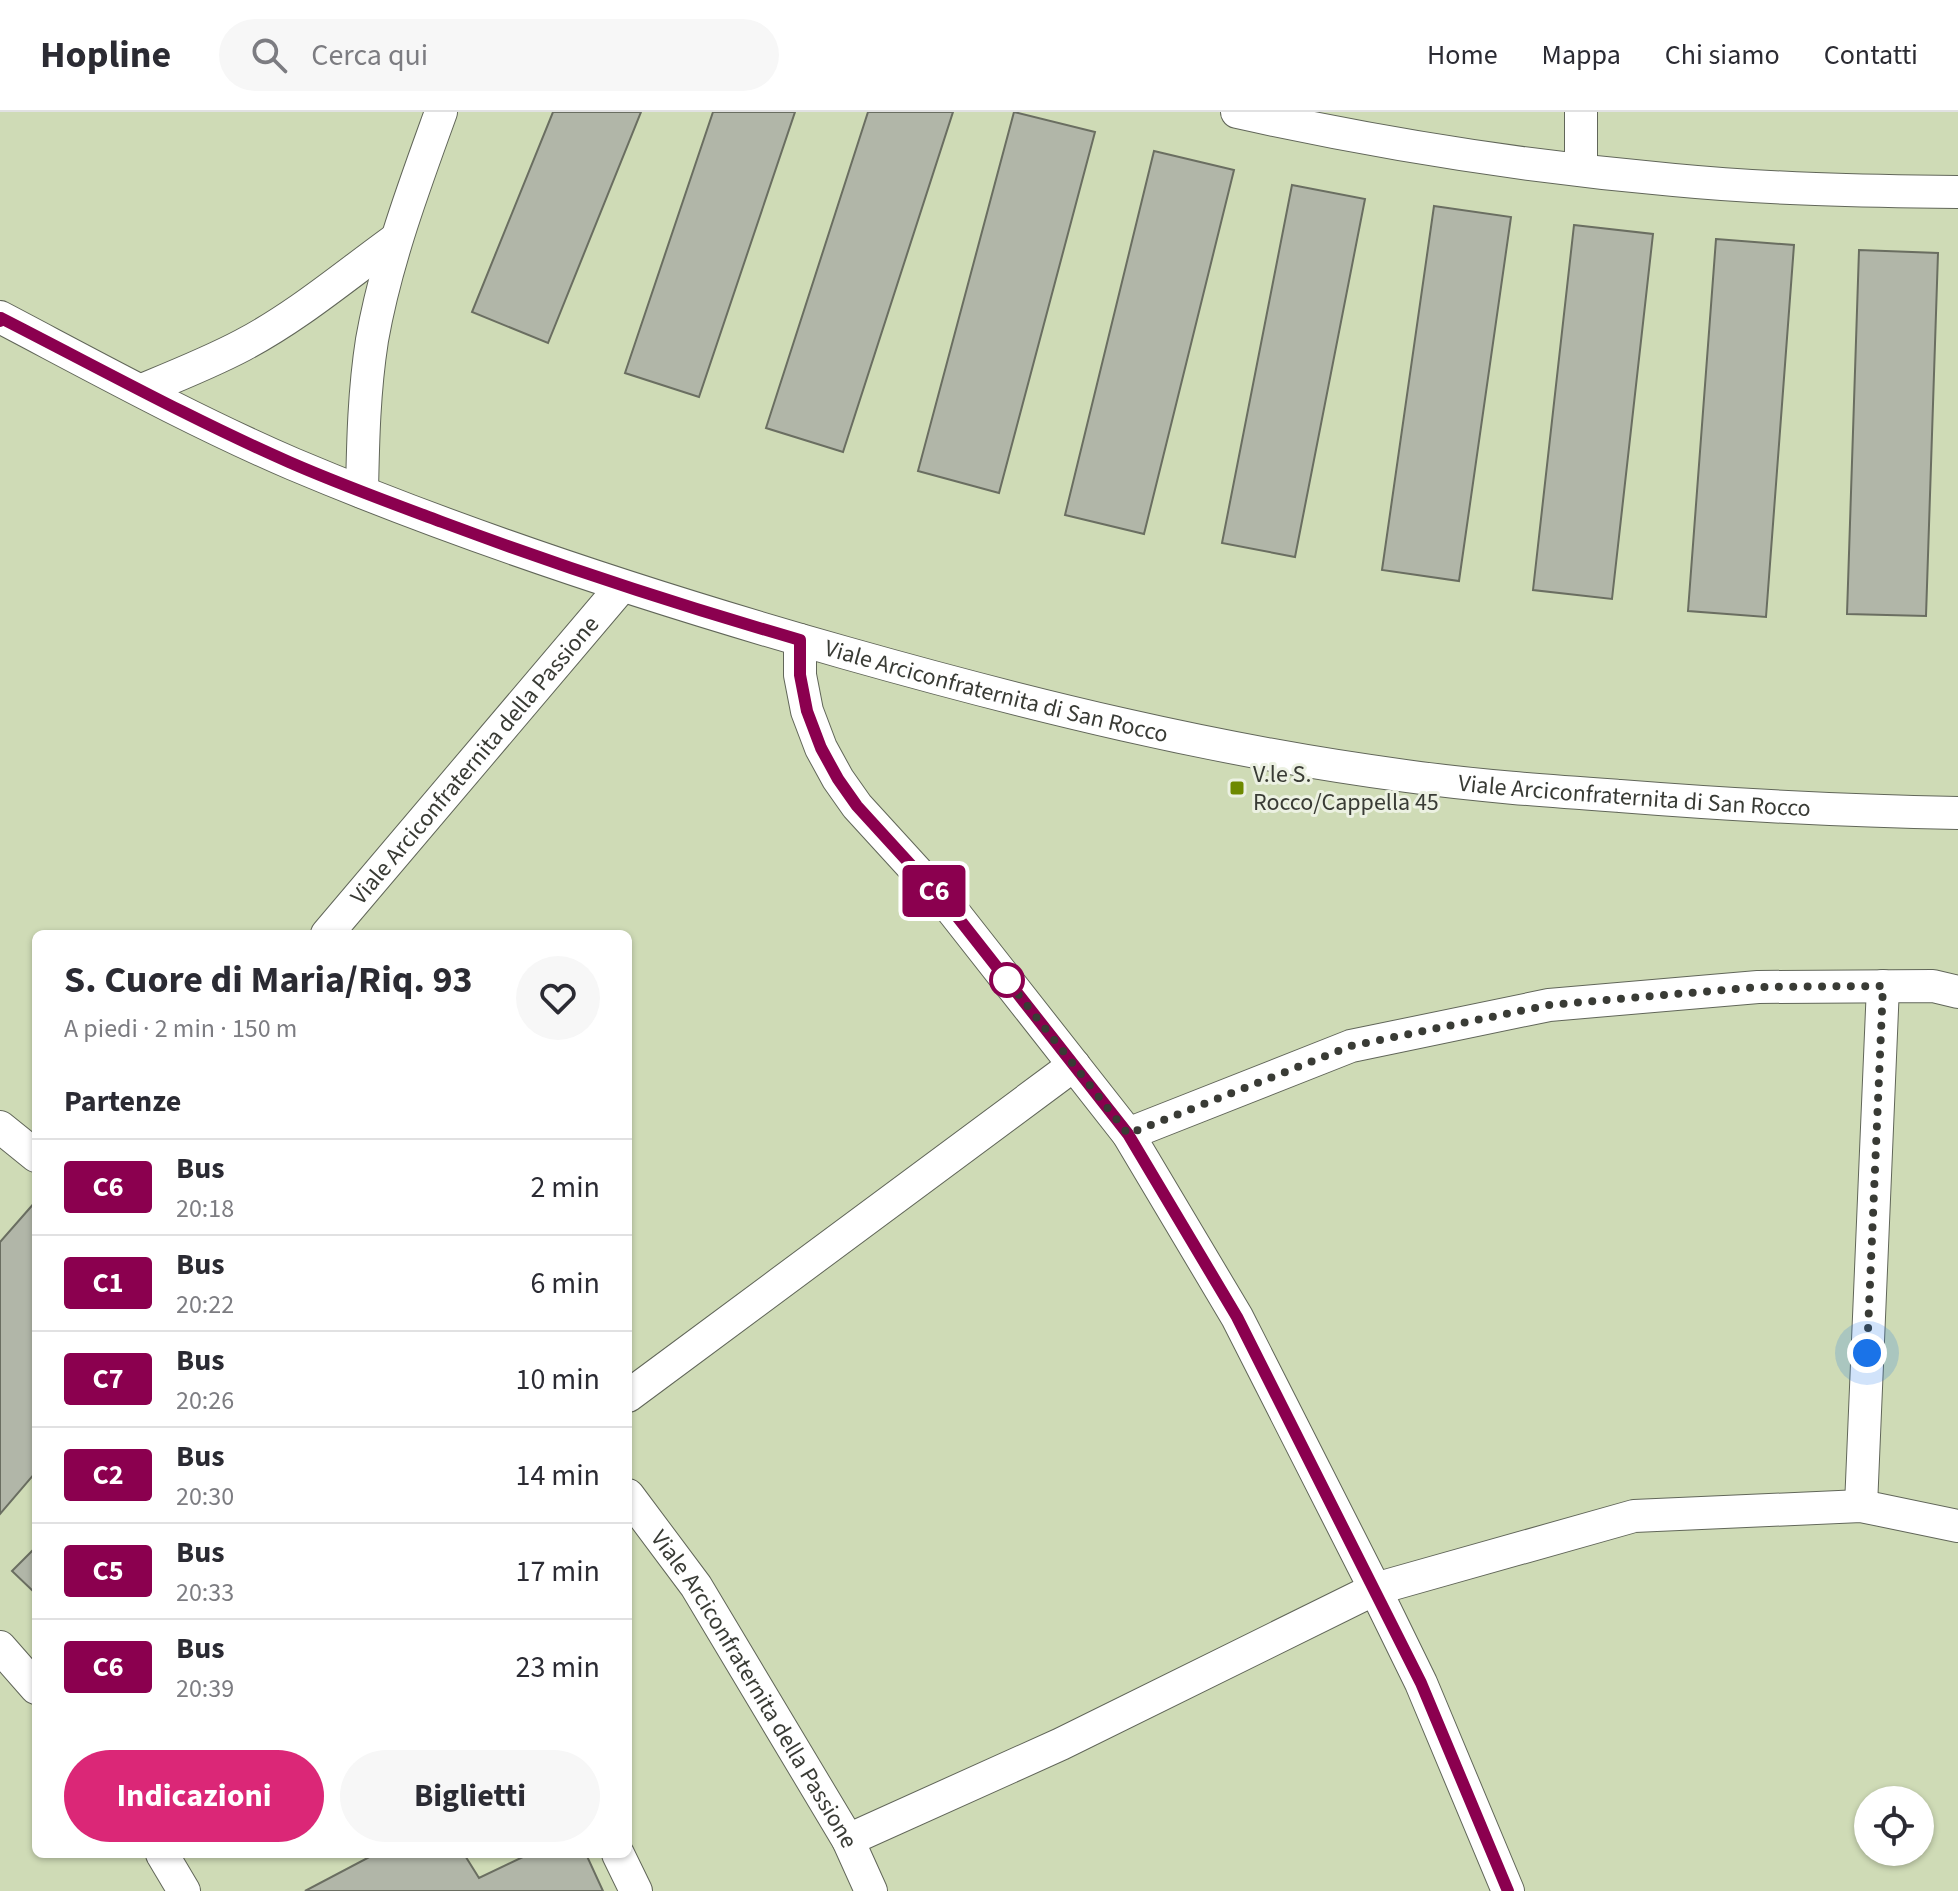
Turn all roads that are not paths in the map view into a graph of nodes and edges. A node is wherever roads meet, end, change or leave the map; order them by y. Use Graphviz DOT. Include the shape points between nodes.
graph roads {
  1 [pos="441,112"];
  2 [pos="1237,112"];
  3 [pos="1581,112"];
  4 [pos="1581,170"];
  5 [pos="1958,192"];
  6 [pos="396,239"];
  7 [pos="0,314"];
  8 [pos="142,390"];
  9 [pos="362,492"];
  10 [pos="622,586"];
  11 [pos="800,640"];
  12 [pos="1958,813"];
  13 [pos="330,930"];
  14 [pos="1883,986"];
  15 [pos="1958,992"];
  16 [pos="1074,1065"];
  17 [pos="0,1127"];
  18 [pos="1128,1134"];
  19 [pos="32,1153"];
  20 [pos="632,1393"];
  21 [pos="632,1500"];
  22 [pos="1861,1506"];
  23 [pos="1958,1526"];
  24 [pos="1375,1589"];
  25 [pos="0,1647"];
  26 [pos="32,1683"];
  27 [pos="848,1840"];
  28 [pos="164,1858"];
  29 [pos="620,1858"];
  30 [pos="184,1891"];
  31 [pos="636,1891"];
  32 [pos="871,1891"];
  33 [pos="1508,1891"];
  1 -- 6 [label="lane"];
  2 -- 4 [label="lane" via="1389,142"];
  3 -- 4 [label="lane"];
  4 -- 5 [label="lane" via="1788,187"];
  6 -- 8 [label="lane" via="279,324"];
  6 -- 9 [label="lane" via="367,378"];
  7 -- 8 [label="lane, Viale Arciconfraternita di San Rocco"];
  8 -- 9 [label="lane, Viale Arciconfraternita di San Rocco"];
  9 -- 10 [label="lane, Viale Arciconfraternita di San Rocco"];
  10 -- 11 [label="lane, Viale Arciconfraternita di San Rocco"];
  10 -- 13 [label="lane, Viale Arciconfraternita della Passione"];
  11 -- 12 [label="lane, Viale Arciconfraternita di San Rocco" via="1016,700 1329,765 1530,790"];
  11 -- 16 [label="lane" via="807,711 838,779 952,910"];
  14 -- 15 [label="lane"];
  14 -- 18 [label="lane" via="1758,987 1549,1005 1351,1046"];
  14 -- 22 [label="lane"];
  16 -- 18 [label="lane"];
  16 -- 20 [label="lane"];
  17 -- 19 [label="lane"];
  18 -- 24 [label="lane" via="1237,1317"];
  21 -- 27 [label="lane, Viale Arciconfraternita della Passione" via="696,1586"];
  22 -- 23 [label="lane"];
  22 -- 24 [label="lane" via="1634,1516"];
  24 -- 27 [label="lane" via="1061,1744"];
  24 -- 33 [label="lane" via="1421,1683"];
  25 -- 26 [label="lane"];
  27 -- 32 [label="lane, Viale Arciconfraternita della Passione"];
  28 -- 30 [label="lane"];
  29 -- 31 [label="lane"];
}
